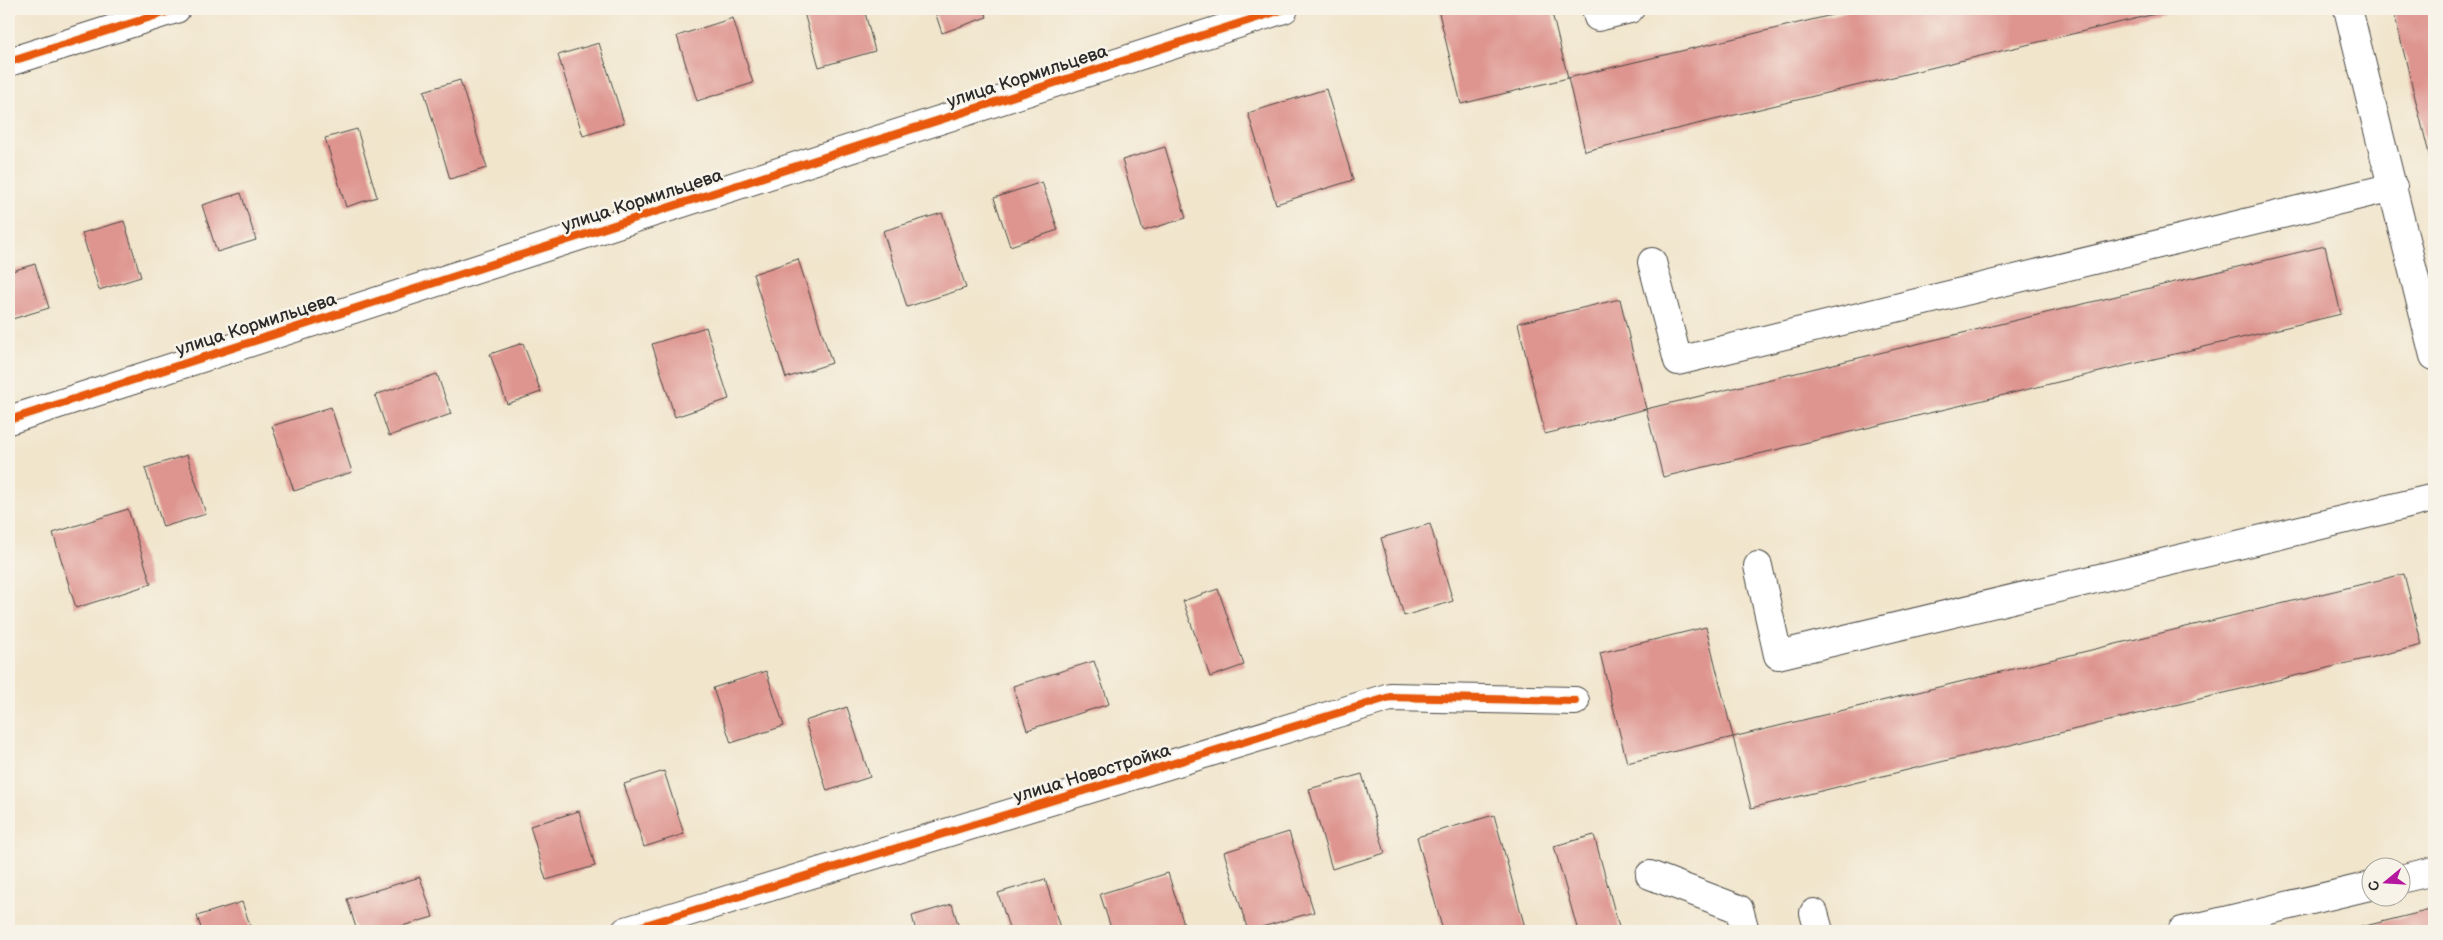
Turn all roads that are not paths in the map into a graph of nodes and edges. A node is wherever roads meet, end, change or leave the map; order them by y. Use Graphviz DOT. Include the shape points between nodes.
graph roads {
  1 [pos="176,9"];
  2 [pos="1284,9"];
  3 [pos="1596,9"];
  4 [pos="1630,9"];
  5 [pos="2348,9"];
  6 [pos="9,62"];
  7 [pos="2393,187"];
  8 [pos="1652,262"];
  9 [pos="2434,356"];
  10 [pos="9,420"];
  11 [pos="2434,498"];
  12 [pos="1758,566"];
  13 [pos="1575,701"];
  14 [pos="2434,871"];
  15 [pos="1650,875"];
  16 [pos="2410,877"];
  17 [pos="2360,888"];
  18 [pos="626,931"];
  19 [pos="1745,931"];
  20 [pos="2182,931"];
  1 -- 6 [label="street"];
  2 -- 10 [label="street, улица Кормильцева"];
  3 -- 4 [label="street" via="1598,17"];
  5 -- 7 [label="street"];
  7 -- 8 [label="street" via="1678,361"];
  7 -- 9 [label="street"];
  11 -- 12 [label="street" via="1778,655"];
  13 -- 18 [label="street, улица Новостройка" via="1390,697"];
  14 -- 16 [label="street"];
  15 -- 19 [label="street" via="1739,909"];
  17 -- 20 [label="street"];
}
